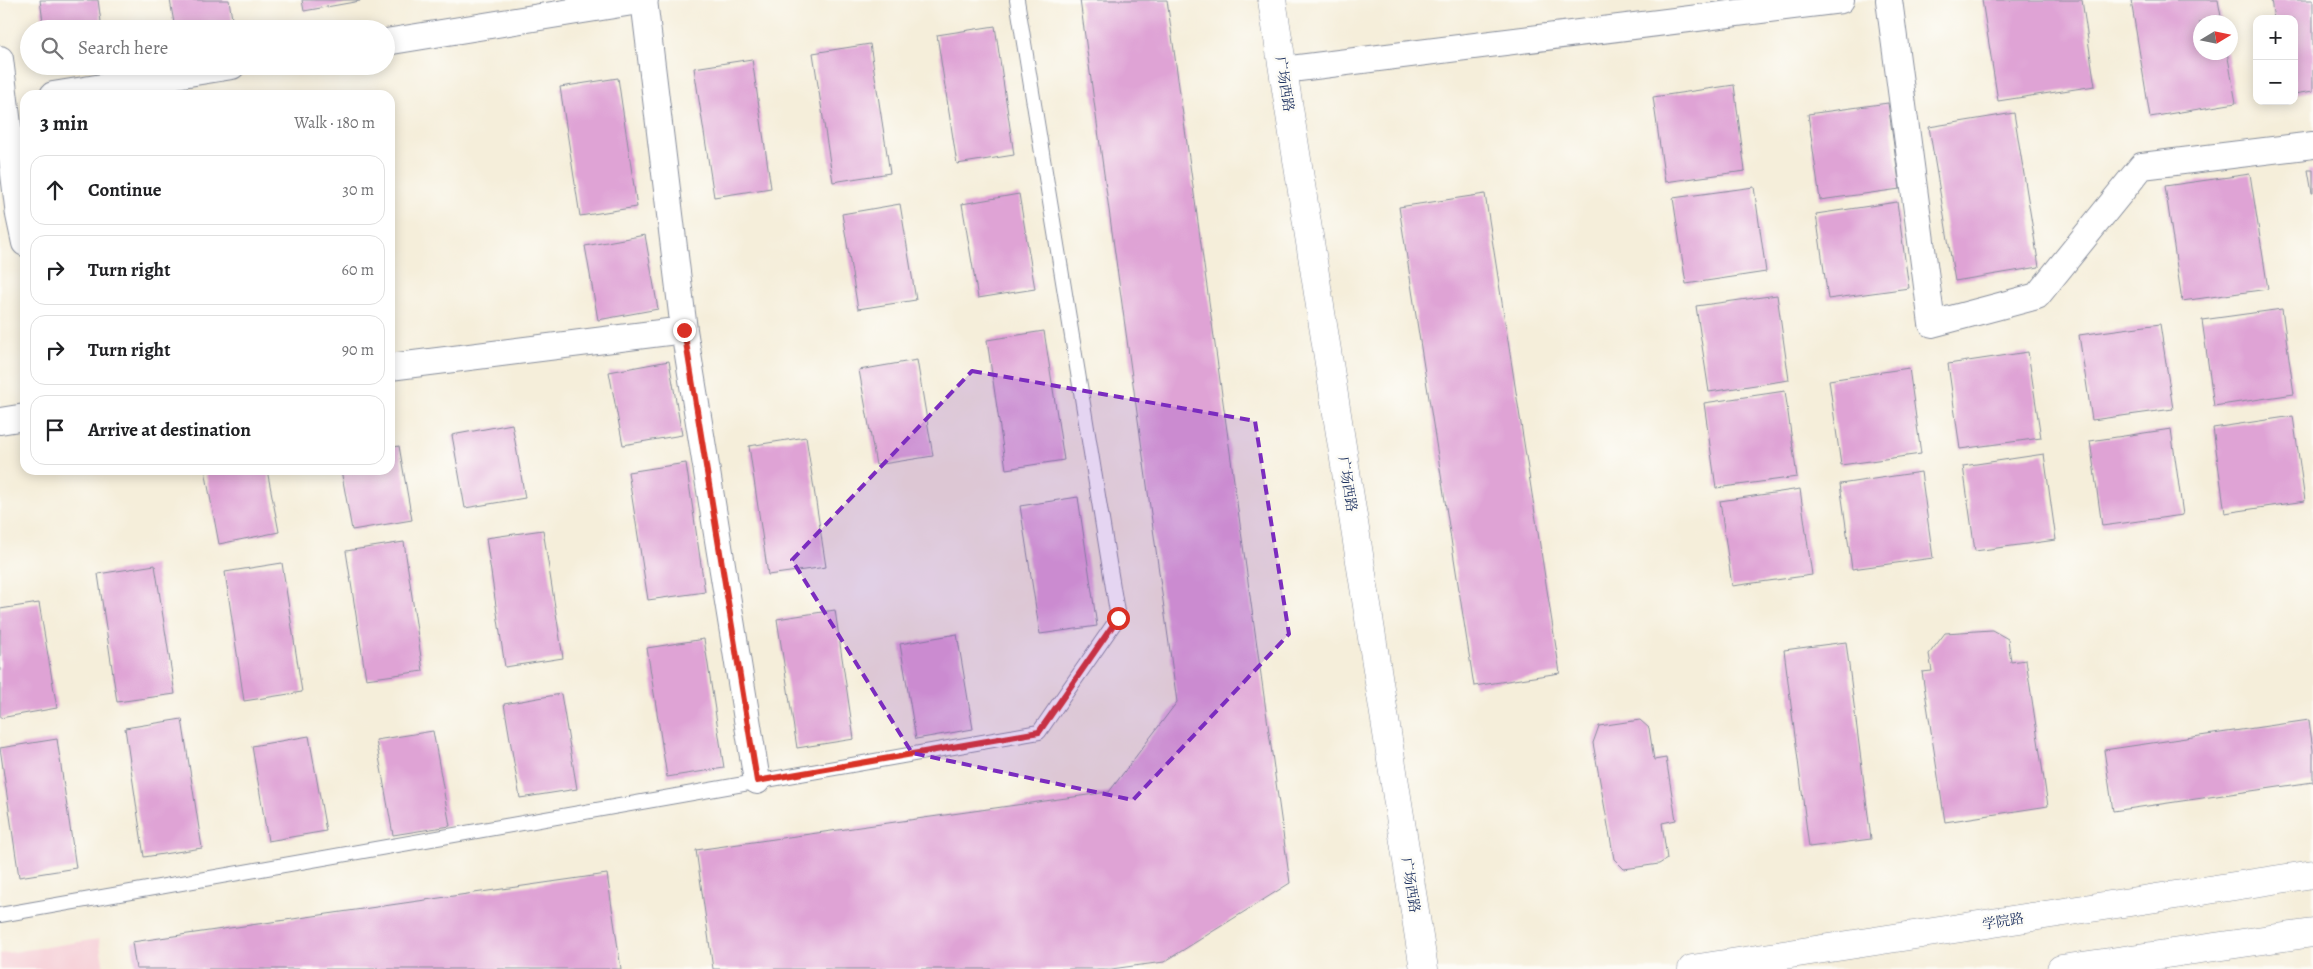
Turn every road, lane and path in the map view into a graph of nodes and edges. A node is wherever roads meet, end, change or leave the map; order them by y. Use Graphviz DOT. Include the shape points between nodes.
graph roads {
  1 [pos="644,0"];
  2 [pos="1017,0"];
  3 [pos="1272,0"];
  4 [pos="1841,0"];
  5 [pos="1889,0"];
  6 [pos="395,41"];
  7 [pos="0,59"];
  8 [pos="1283,70"];
  9 [pos="176,75"];
  10 [pos="84,90"];
  11 [pos="10,102"];
  12 [pos="2313,145"];
  13 [pos="20,220"];
  14 [pos="684,330"];
  15 [pos="395,367"];
  16 [pos="20,418"];
  17 [pos="0,421"];
  18 [pos="757,781"];
  19 [pos="2313,874"];
  20 [pos="0,915"];
  21 [pos="2313,933"];
  22 [pos="1424,969"];
  23 [pos="1692,969"];
  24 [pos="2061,969"];
  1 -- 6 [label="street"];
  1 -- 14 [label="street"];
  2 -- 18 [label="lane" via="1118,618 1039,732"];
  3 -- 8 [label="main road, 广场西路"];
  4 -- 8 [label="street"];
  5 -- 12 [label="street" via="1932,324 2037,296 2142,166"];
  7 -- 11 [label="street"];
  8 -- 22 [label="main road, 广场西路"];
  9 -- 10 [label="street"];
  11 -- 13 [label="street"];
  14 -- 15 [label="street"];
  14 -- 18 [label="street"];
  16 -- 17 [label="street"];
  18 -- 20 [label="lane"];
  19 -- 23 [label="main road, 学院路"];
  21 -- 24 [label="main road"];
}
